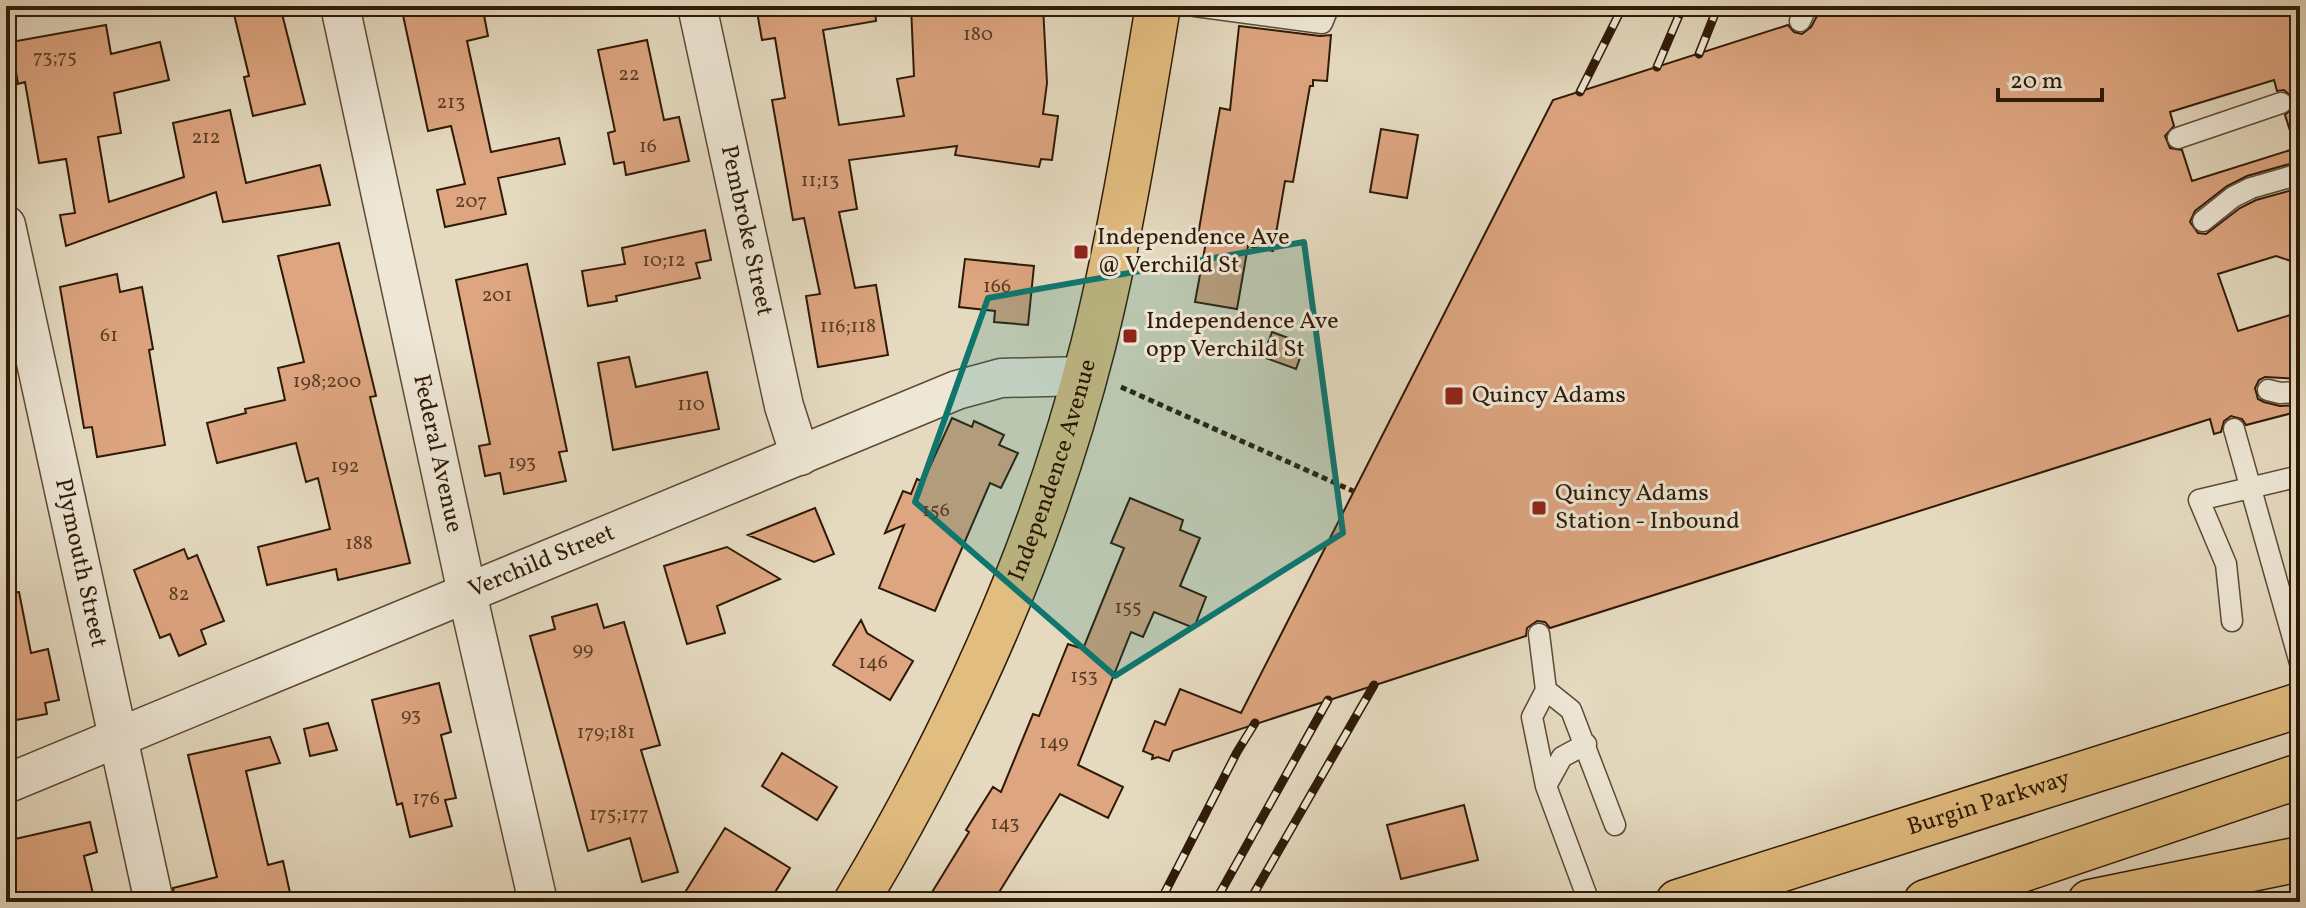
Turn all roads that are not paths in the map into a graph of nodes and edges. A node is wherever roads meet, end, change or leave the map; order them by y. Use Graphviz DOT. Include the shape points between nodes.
graph roads {
  1 [pos="340,6"];
  2 [pos="697,6"];
  3 [pos="1158,6"];
  4 [pos="1195,6"];
  5 [pos="1329,6"];
  6 [pos="2281,103"];
  7 [pos="2178,138"];
  8 [pos="2300,174"];
  9 [pos="2203,221"];
  10 [pos="6,225"];
  11 [pos="1084,376"];
  12 [pos="2268,390"];
  13 [pos="2300,392"];
  14 [pos="2234,429"];
  15 [pos="800,456"];
  16 [pos="2300,476"];
  17 [pos="2249,489"];
  18 [pos="467,593"];
  19 [pos="2232,621"];
  20 [pos="1539,634"];
  21 [pos="2300,663"];
  22 [pos="1546,690"];
  23 [pos="2300,705"];
  24 [pos="119,738"];
  25 [pos="1586,744"];
  26 [pos="2300,776"];
  27 [pos="6,784"];
  28 [pos="1546,786"];
  29 [pos="1615,825"];
  30 [pos="2300,859"];
  31 [pos="1586,895"];
  32 [pos="154,902"];
  33 [pos="538,902"];
  34 [pos="856,902"];
  35 [pos="1602,902"];
  36 [pos="1678,902"];
  37 [pos="1926,902"];
  38 [pos="2090,902"];
  1 -- 18 [label="street, Federal Avenue"];
  2 -- 15 [label="street, Pembroke Street" via="784,406"];
  3 -- 11 [label="main road, Independence Avenue" via="1129,175"];
  4 -- 5 [label="lane" via="1322,23"];
  6 -- 7 [label="lane"];
  8 -- 9 [label="lane" via="2251,188"];
  10 -- 24 [label="street, Plymouth Street"];
  11 -- 15 [label="street, Verchild Street" via="1001,378 957,390"];
  11 -- 34 [label="main road, Independence Avenue" via="1044,506 987,652 944,744"];
  12 -- 13 [label="lane"];
  14 -- 17 [label="lane"];
  15 -- 18 [label="street, Verchild Street"];
  16 -- 17 [label="lane"];
  17 -- 19 [label="lane" via="2199,500 2226,564"];
  17 -- 21 [label="lane"];
  18 -- 24 [label="street, Verchild Street"];
  18 -- 33 [label="street, Federal Avenue"];
  20 -- 22 [label="lane"];
  22 -- 25 [label="lane" via="1571,710"];
  22 -- 28 [label="lane" via="1532,717"];
  23 -- 36 [label="main road, Burgin Parkway"];
  24 -- 27 [label="street, Verchild Street"];
  24 -- 32 [label="street, Plymouth Street"];
  25 -- 28 [label="lane" via="1562,757"];
  25 -- 29 [label="lane"];
  26 -- 37 [label="main road"];
  28 -- 31 [label="lane"];
  30 -- 38 [label="main road"];
  31 -- 35 [label="lane"];
}
